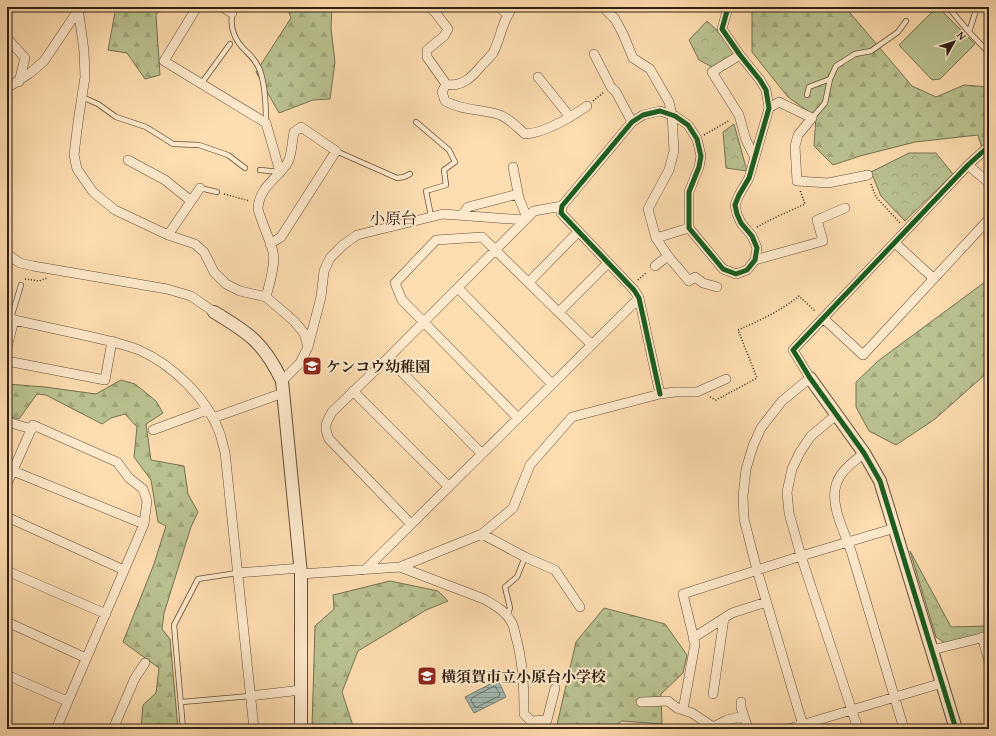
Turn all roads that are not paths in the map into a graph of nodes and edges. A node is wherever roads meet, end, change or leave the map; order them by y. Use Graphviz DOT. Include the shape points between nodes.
graph roads {
  1 [pos="197,7"];
  2 [pos="222,7"];
  3 [pos="429,7"];
  4 [pos="499,7"];
  5 [pos="602,7"];
  6 [pos="948,7"];
  7 [pos="977,7"];
  8 [pos="79,8"];
  9 [pos="233,10"];
  10 [pos="510,10"];
  11 [pos="727,11"];
  12 [pos="906,21"];
  13 [pos="969,32"];
  14 [pos="7,38"];
  15 [pos="230,44"];
  16 [pos="989,53"];
  17 [pos="594,54"];
  18 [pos="740,55"];
  19 [pos="538,77"];
  20 [pos="830,79"];
  21 [pos="19,82"];
  22 [pos="201,84"];
  23 [pos="446,84"];
  24 [pos="7,88"];
  25 [pos="807,96"];
  26 [pos="82,97"];
  27 [pos="587,106"];
  28 [pos="769,108"];
  29 [pos="672,115"];
  30 [pos="570,117"];
  31 [pos="812,118"];
  32 [pos="416,122"];
  33 [pos="632,122"];
  34 [pos="266,123"];
  35 [pos="988,147"];
  36 [pos="336,151"];
  37 [pos="755,158"];
  38 [pos="128,160"];
  39 [pos="968,165"];
  40 [pos="512,167"];
  41 [pos="245,168"];
  42 [pos="260,170"];
  43 [pos="280,172"];
  44 [pos="410,174"];
  45 [pos="868,175"];
  46 [pos="989,183"];
  47 [pos="200,188"];
  48 [pos="217,192"];
  49 [pos="518,194"];
  50 [pos="191,201"];
  51 [pos="562,206"];
  52 [pos="845,208"];
  53 [pos="462,215"];
  54 [pos="431,216"];
  55 [pos="526,219"];
  56 [pos="989,219"];
  57 [pos="689,228"];
  58 [pos="578,232"];
  59 [pos="168,236"];
  60 [pos="656,238"];
  61 [pos="895,243"];
  62 [pos="270,244"];
  63 [pos="495,250"];
  64 [pos="7,254"];
  65 [pos="668,256"];
  66 [pos="754,260"];
  67 [pos="608,263"];
  68 [pos="655,266"];
  69 [pos="934,278"];
  70 [pos="529,282"];
  71 [pos="21,285"];
  72 [pos="717,287"];
  73 [pos="458,288"];
  74 [pos="266,297"];
  75 [pos="638,298"];
  76 [pos="214,312"];
  77 [pos="559,312"];
  78 [pos="819,315"];
  79 [pos="11,318"];
  80 [pos="424,322"];
  81 [pos="112,341"];
  82 [pos="592,345"];
  83 [pos="7,347"];
  84 [pos="308,347"];
  85 [pos="388,358"];
  86 [pos="7,361"];
  87 [pos="810,378"];
  88 [pos="726,379"];
  89 [pos="552,384"];
  90 [pos="283,387"];
  91 [pos="353,391"];
  92 [pos="660,394"];
  93 [pos="207,410"];
  94 [pos="836,415"];
  95 [pos="213,418"];
  96 [pos="518,418"];
  97 [pos="7,422"];
  98 [pos="32,429"];
  99 [pos="153,430"];
  100 [pos="864,453"];
  101 [pos="482,454"];
  102 [pos="13,471"];
  103 [pos="7,484"];
  104 [pos="449,487"];
  105 [pos="7,517"];
  106 [pos="144,524"];
  107 [pos="411,524"];
  108 [pos="895,528"];
  109 [pos="482,534"];
  110 [pos="848,542"];
  111 [pos="801,556"];
  112 [pos="525,557"];
  113 [pos="400,568"];
  114 [pos="124,570"];
  115 [pos="365,570"];
  116 [pos="757,570"];
  117 [pos="7,571"];
  118 [pos="300,571"];
  119 [pos="237,573"];
  120 [pos="766,602"];
  121 [pos="580,607"];
  122 [pos="106,614"];
  123 [pos="507,616"];
  124 [pos="724,618"];
  125 [pos="7,622"];
  126 [pos="985,636"];
  127 [pos="694,638"];
  128 [pos="932,650"];
  129 [pos="86,658"];
  130 [pos="989,661"];
  131 [pos="146,663"];
  132 [pos="7,675"];
  133 [pos="942,683"];
  134 [pos="555,688"];
  135 [pos="301,690"];
  136 [pos="713,694"];
  137 [pos="250,696"];
  138 [pos="895,697"];
  139 [pos="68,702"];
  140 [pos="182,702"];
  141 [pos="641,702"];
  142 [pos="741,702"];
  143 [pos="683,710"];
  144 [pos="853,710"];
  145 [pos="744,716"];
  146 [pos="804,727"];
  147 [pos="56,729"];
  148 [pos="113,729"];
  149 [pos="183,729"];
  150 [pos="254,729"];
  151 [pos="301,729"];
  152 [pos="748,729"];
  153 [pos="788,729"];
  154 [pos="858,729"];
  155 [pos="904,729"];
  156 [pos="956,729"];
  1 -- 22 [label="street" via="164,61"];
  2 -- 9 [label="street"];
  3 -- 23 [label="street" via="448,29 444,36 427,50 427,57"];
  4 -- 10 [label="street"];
  5 -- 29 [label="street" via="615,19 633,58 650,69 669,102"];
  6 -- 13 [label="lane"];
  7 -- 13 [label="lane"];
  8 -- 21 [label="street" via="44,61"];
  8 -- 26 [label="street" via="85,77"];
  9 -- 34 [label="lane" via="234,35 253,57 260,70"];
  10 -- 23 [label="street" via="492,54 464,82 453,86"];
  11 -- 18 [label="street" via="722,29"];
  12 -- 20 [label="lane" via="898,32 872,51 855,54 836,66"];
  13 -- 16 [label="lane"];
  14 -- 21 [label="street" via="25,58"];
  15 -- 22 [label="lane"];
  17 -- 33 [label="street"];
  18 -- 28 [label="street" via="766,90"];
  18 -- 37 [label="street" via="712,72 739,115 746,140"];
  19 -- 30 [label="street"];
  20 -- 25 [label="lane" via="808,87"];
  20 -- 31 [label="lane" via="825,103"];
  21 -- 24 [label="street"];
  22 -- 34 [label="street"];
  23 -- 30 [label="street" via="442,92 445,101 454,106 497,114 525,134 534,133"];
  26 -- 41 [label="lane" via="98,104 116,117 146,127 173,144 199,145 228,154"];
  26 -- 59 [label="street" via="74,155 77,169 93,192 115,210"];
  27 -- 30 [label="street"];
  28 -- 31 [label="street" via="779,102"];
  28 -- 37 [label="street"];
  29 -- 33 [label="street" via="660,111 643,114"];
  29 -- 57 [label="street" via="688,125 697,139 701,156 689,192"];
  29 -- 60 [label="street" via="674,151 669,170 648,209"];
  31 -- 45 [label="street" via="798,135 795,146 797,181 828,183"];
  32 -- 54 [label="lane" via="449,150 455,162 444,170 446,185 426,191"];
  33 -- 51 [label="street"];
  34 -- 43 [label="street"];
  35 -- 39 [label="street"];
  36 -- 43 [label="street" via="301,127 294,132 288,161"];
  36 -- 44 [label="lane" via="397,178"];
  36 -- 62 [label="street" via="281,237"];
  37 -- 66 [label="street" via="749,178 735,205 741,223 752,236 757,248"];
  38 -- 50 [label="street" via="165,180"];
  39 -- 46 [label="street"];
  39 -- 61 [label="street"];
  40 -- 49 [label="street"];
  42 -- 43 [label="lane"];
  43 -- 62 [label="street" via="268,184 261,196 258,209"];
  47 -- 48 [label="lane"];
  47 -- 50 [label="street"];
  49 -- 53 [label="street" via="468,207"];
  49 -- 55 [label="street"];
  50 -- 59 [label="street"];
  51 -- 55 [label="street" via="534,211"];
  51 -- 58 [label="street" via="561,213"];
  52 -- 66 [label="street" via="816,220 823,241"];
  53 -- 54 [label="street"];
  53 -- 55 [label="street"];
  54 -- 84 [label="street" via="357,235 342,245 330,258 324,271"];
  55 -- 63 [label="street"];
  56 -- 69 [label="street"];
  57 -- 60 [label="street"];
  57 -- 66 [label="street" via="724,269 736,274 747,270"];
  58 -- 67 [label="street"];
  58 -- 70 [label="street"];
  59 -- 74 [label="street" via="194,244 204,252 214,272 226,284 240,291"];
  60 -- 65 [label="street"];
  61 -- 69 [label="street"];
  61 -- 78 [label="street"];
  62 -- 74 [label="street" via="273,253"];
  63 -- 70 [label="street"];
  63 -- 73 [label="street"];
  63 -- 80 [label="street" via="482,237 436,240 394,282 402,300"];
  64 -- 76 [label="street" via="20,263 167,289 191,296"];
  65 -- 68 [label="street"];
  65 -- 72 [label="street" via="689,281 695,277 703,283"];
  67 -- 75 [label="street" via="634,290"];
  67 -- 77 [label="street"];
  69 -- 78 [label="street" via="863,355"];
  70 -- 77 [label="street"];
  71 -- 79 [label="lane"];
  73 -- 80 [label="street"];
  73 -- 89 [label="street"];
  74 -- 84 [label="street" via="294,321 304,333"];
  75 -- 82 [label="street"];
  75 -- 92 [label="street"];
  76 -- 90 [label="street" via="259,343 274,364"];
  77 -- 82 [label="street"];
  78 -- 87 [label="street" via="793,350"];
  79 -- 81 [label="street"];
  79 -- 83 [label="street"];
  80 -- 85 [label="street"];
  80 -- 96 [label="street"];
  81 -- 86 [label="street" via="105,380"];
  81 -- 93 [label="street" via="139,350 178,374"];
  82 -- 89 [label="street"];
  84 -- 90 [label="street"];
  85 -- 91 [label="street"];
  85 -- 101 [label="street"];
  87 -- 94 [label="street"];
  87 -- 116 [label="street" via="782,401 761,428 746,469 744,519"];
  88 -- 92 [label="street" via="696,392"];
  89 -- 96 [label="street"];
  90 -- 95 [label="street"];
  90 -- 118 [label="street"];
  91 -- 104 [label="street"];
  91 -- 107 [label="street" via="332,412 325,430 329,439"];
  92 -- 109 [label="street" via="572,417 530,465 513,508"];
  93 -- 95 [label="street"];
  93 -- 99 [label="street"];
  94 -- 100 [label="street"];
  94 -- 111 [label="street" via="811,436 792,469 787,492 789,512"];
  95 -- 119 [label="street" via="225,452"];
  96 -- 101 [label="street"];
  97 -- 98 [label="street"];
  98 -- 102 [label="street"];
  98 -- 106 [label="street" via="33,426 117,462 129,478 142,489 147,501"];
  100 -- 108 [label="street" via="880,481"];
  100 -- 110 [label="street" via="847,467 835,489 835,504"];
  101 -- 104 [label="street"];
  102 -- 103 [label="street"];
  102 -- 106 [label="street"];
  104 -- 107 [label="street"];
  105 -- 114 [label="street"];
  106 -- 114 [label="street"];
  107 -- 115 [label="street"];
  108 -- 110 [label="street"];
  108 -- 128 [label="street"];
  109 -- 112 [label="street"];
  109 -- 113 [label="street"];
  110 -- 111 [label="street"];
  110 -- 138 [label="street"];
  111 -- 116 [label="street"];
  111 -- 144 [label="street"];
  112 -- 121 [label="street" via="554,570"];
  112 -- 123 [label="lane" via="517,577 505,587 510,608"];
  113 -- 115 [label="street"];
  113 -- 123 [label="street" via="484,599"];
  114 -- 122 [label="street"];
  115 -- 118 [label="street"];
  116 -- 120 [label="street"];
  116 -- 127 [label="street" via="683,594"];
  117 -- 122 [label="street"];
  118 -- 119 [label="street"];
  118 -- 135 [label="street"];
  119 -- 137 [label="street"];
  119 -- 140 [label="lane" via="198,579 174,625"];
  120 -- 124 [label="street"];
  120 -- 146 [label="street"];
  122 -- 129 [label="street"];
  123 -- 134 [label="street" via="512,623 519,646 524,680 524,714 531,721 547,720"];
  124 -- 127 [label="street"];
  124 -- 136 [label="street"];
  125 -- 129 [label="street"];
  126 -- 128 [label="street"];
  126 -- 130 [label="street"];
  127 -- 143 [label="street"];
  128 -- 133 [label="street"];
  129 -- 139 [label="street"];
  131 -- 148 [label="street" via="135,678"];
  132 -- 139 [label="street"];
  133 -- 138 [label="street"];
  133 -- 156 [label="street"];
  135 -- 137 [label="street"];
  135 -- 151 [label="street"];
  137 -- 140 [label="lane"];
  137 -- 150 [label="street"];
  138 -- 144 [label="street"];
  138 -- 155 [label="street"];
  139 -- 147 [label="street"];
  140 -- 149 [label="lane"];
  141 -- 143 [label="street" via="668,701"];
  142 -- 145 [label="street"];
  143 -- 145 [label="street" via="713,727"];
  144 -- 146 [label="street"];
  144 -- 154 [label="street"];
  145 -- 152 [label="street"];
  146 -- 153 [label="street"];
}
